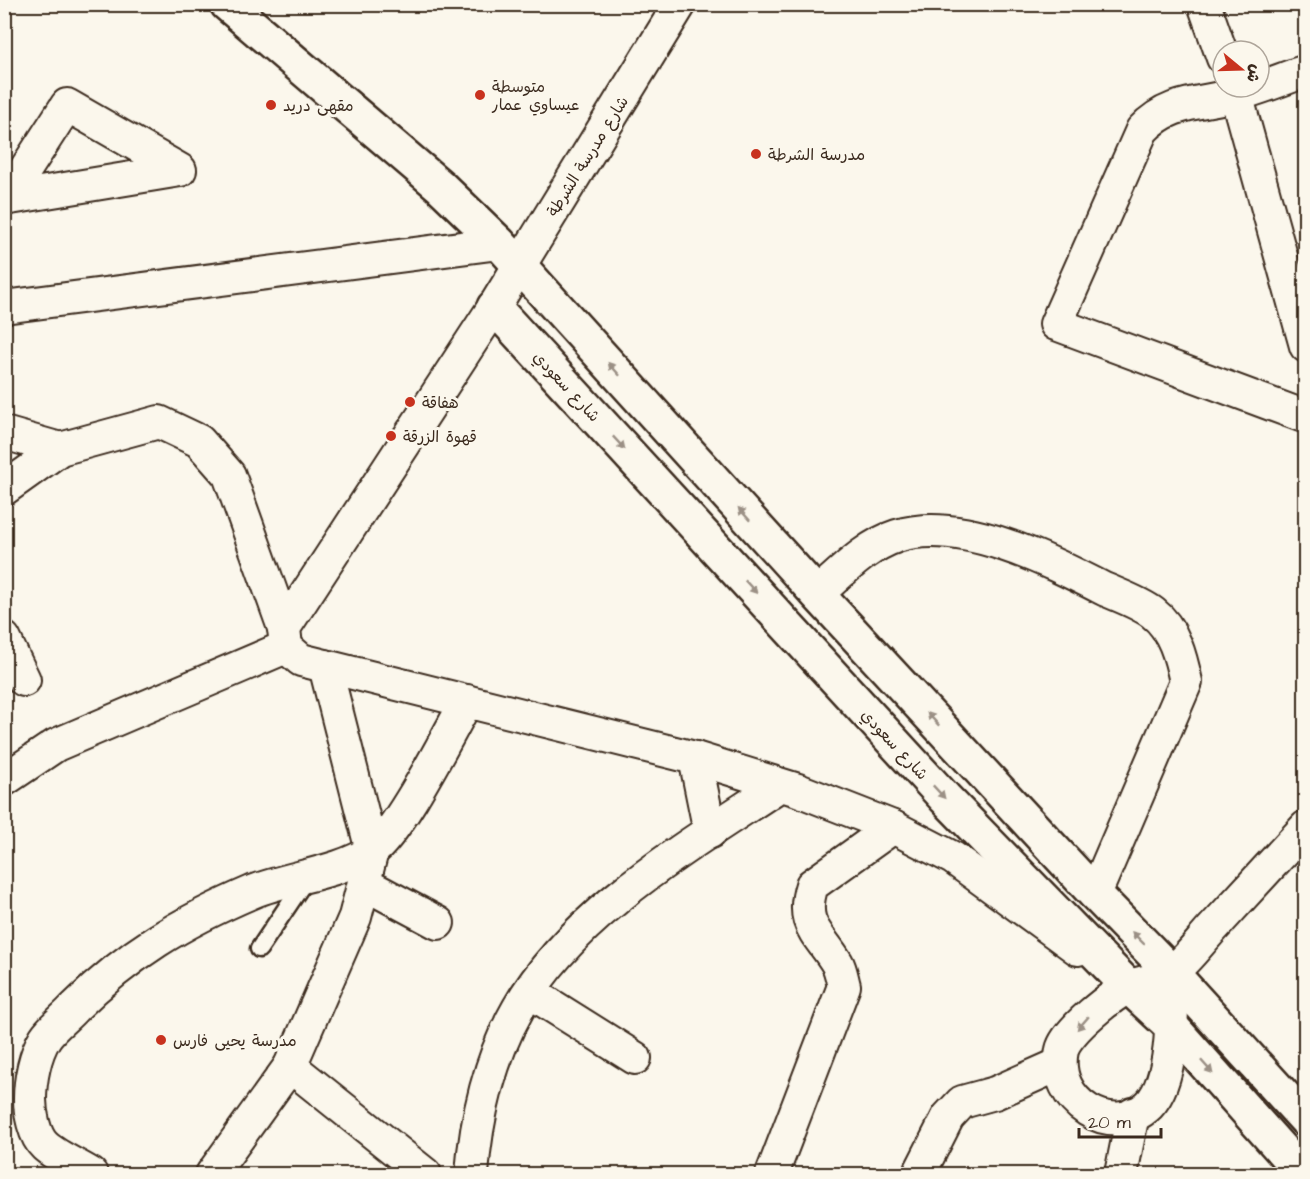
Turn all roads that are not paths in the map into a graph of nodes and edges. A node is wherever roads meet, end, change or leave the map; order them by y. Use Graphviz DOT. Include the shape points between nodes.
graph roads {
  1 [pos="227,4"];
  2 [pos="680,4"];
  3 [pos="1204,4"];
  4 [pos="1216,39"];
  5 [pos="1305,71"];
  6 [pos="1271,81"];
  7 [pos="1211,97"];
  8 [pos="1237,99"];
  9 [pos="6,198"];
  10 [pos="510,254"];
  11 [pos="4,307"];
  12 [pos="494,307"];
  13 [pos="1305,346"];
  14 [pos="1305,417"];
  15 [pos="4,433"];
  16 [pos="60,449"];
  17 [pos="4,489"];
  18 [pos="817,594"];
  19 [pos="4,638"];
  20 [pos="285,638"];
  21 [pos="325,666"];
  22 [pos="24,680"];
  23 [pos="467,701"];
  24 [pos="695,758"];
  25 [pos="4,780"];
  26 [pos="780,785"];
  27 [pos="893,827"];
  28 [pos="1305,827"];
  29 [pos="710,832"];
  30 [pos="372,851"];
  31 [pos="310,873"];
  32 [pos="364,884"];
  33 [pos="1095,894"];
  34 [pos="438,923"];
  35 [pos="259,949"];
  36 [pos="1172,973"];
  37 [pos="1129,987"];
  38 [pos="530,992"];
  39 [pos="1173,1028"];
  40 [pos="635,1058"];
  41 [pos="1060,1064"];
  42 [pos="290,1066"];
  43 [pos="1133,1114"];
  44 [pos="1305,1120"];
  45 [pos="91,1174"];
  46 [pos="212,1174"];
  47 [pos="425,1174"];
  48 [pos="472,1174"];
  49 [pos="772,1174"];
  50 [pos="919,1174"];
  51 [pos="1122,1174"];
  52 [pos="1303,1174"];
  1 -- 10 [label="main road" via="440,186"];
  2 -- 10 [label="street, شارع مدرسة الشرطة"];
  3 -- 4 [label="street"];
  5 -- 6 [label="street"];
  7 -- 14 [label="street" via="1156,115 1142,130 1056,324"];
  8 -- 13 [label="street"];
  9 -- 9 [label="street" via="19,196 180,170 67,105"];
  10 -- 11 [label="street"];
  10 -- 12 [label="street, شارع مدرسة الشرطة"];
  18 -- 10 [label="main road, one-way"];
  12 -- 20 [label="street, شارع مدرسة الشرطة"];
  12 -- 37 [label="main road, شارع سعودي, one-way" via="945,798"];
  15 -- 16 [label="street"];
  16 -- 17 [label="street"];
  16 -- 20 [label="street" via="159,422 199,441 229,475"];
  33 -- 18 [label="main road, one-way"];
  18 -- 33 [label="street" via="864,552 898,536 934,532 990,539 1045,559 1154,613 1169,632 1186,682"];
  19 -- 22 [label="street"];
  20 -- 21 [label="street" via="301,660"];
  20 -- 25 [label="street" via="56,745"];
  21 -- 23 [label="street"];
  21 -- 30 [label="street"];
  23 -- 24 [label="street"];
  23 -- 30 [label="street" via="411,798"];
  24 -- 26 [label="street"];
  24 -- 29 [label="street"];
  26 -- 27 [label="street"];
  26 -- 29 [label="street"];
  27 -- 37 [label="street" via="953,858"];
  27 -- 49 [label="street" via="812,885 807,901 811,928 839,965 844,986"];
  28 -- 36 [label="street"];
  29 -- 38 [label="street" via="608,904 558,955"];
  30 -- 31 [label="street"];
  30 -- 32 [label="street"];
  31 -- 35 [label="lane"];
  31 -- 45 [label="street" via="201,915 132,956 107,975 45,1038 32,1078 30,1114 43,1145"];
  32 -- 34 [label="street"];
  32 -- 42 [label="street" via="355,917"];
  36 -- 33 [label="main road, one-way"];
  36 -- 37 [label="street"];
  36 -- 39 [label="street"];
  36 -- 44 [label="main road"];
  37 -- 39 [label="main road, شارع سعودي"];
  37 -- 41 [label="street, one-way" via="1090,1014 1062,1046"];
  38 -- 40 [label="street"];
  38 -- 48 [label="street" via="502,1040 486,1087"];
  39 -- 43 [label="street" via="1164,1077 1149,1104"];
  39 -- 52 [label="main road, شارع سعودي, one-way"];
  41 -- 43 [label="street" via="1062,1081 1084,1108 1116,1118"];
  41 -- 50 [label="street" via="995,1093 962,1101 948,1117"];
  42 -- 46 [label="street"];
  42 -- 47 [label="street"];
  43 -- 51 [label="street"];
}
